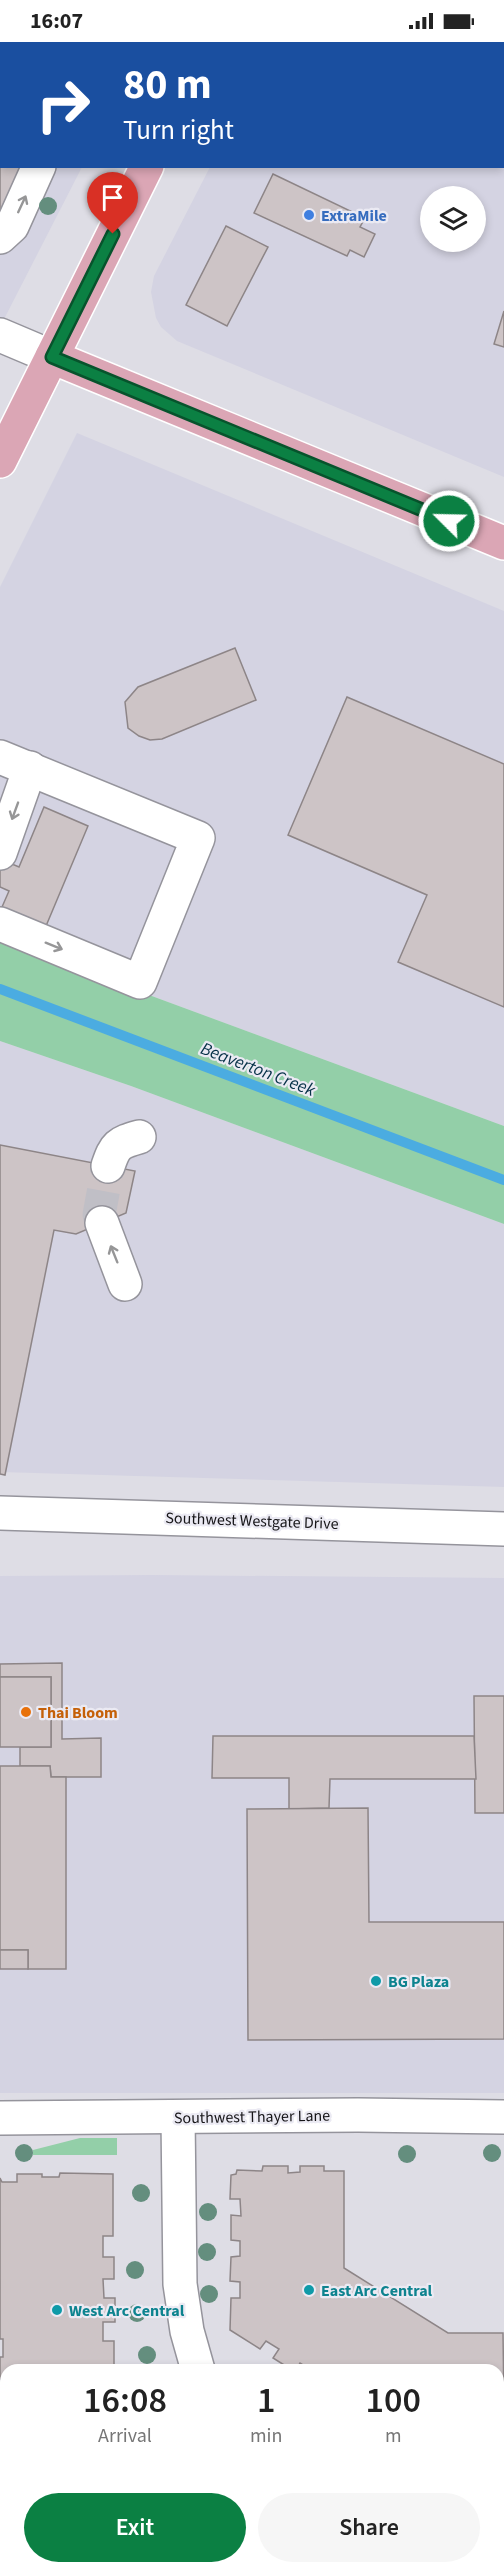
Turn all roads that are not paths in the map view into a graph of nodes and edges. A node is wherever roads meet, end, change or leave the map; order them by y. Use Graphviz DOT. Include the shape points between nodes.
graph roads {
  1 [pos="38,168"];
  2 [pos="146,168"];
  3 [pos="0,237"];
  4 [pos="0,335"];
  5 [pos="52,357"];
  6 [pos="0,461"];
  7 [pos="504,543"];
  8 [pos="0,758"];
  9 [pos="30,768"];
  10 [pos="0,853"];
  11 [pos="0,924"];
  12 [pos="139,1137"];
  13 [pos="108,1166"];
  14 [pos="102,1223"];
  15 [pos="125,1284"];
  16 [pos="0,1513"];
  17 [pos="504,1529"];
  18 [pos="178,2117"];
  19 [pos="504,2117"];
  20 [pos="0,2118"];
  21 [pos="196,2364"];
  3 -- 1 [label="street, one-way" via="12,226"];
  2 -- 5 [label="main road"];
  4 -- 5 [label="street"];
  5 -- 6 [label="main road"];
  5 -- 7 [label="main road"];
  8 -- 9 [label="street"];
  9 -- 10 [label="street, one-way"];
  11 -- 9 [label="street, one-way" via="140,982 198,837"];
  12 -- 13 [label="street" via="113,1149"];
  15 -- 14 [label="street, one-way"];
  16 -- 17 [label="street, Southwest Westgate Drive"];
  18 -- 19 [label="street, Southwest Thayer Lane"];
  18 -- 20 [label="street, Southwest Thayer Lane"];
  18 -- 21 [label="street" via="180,2284"];
}
